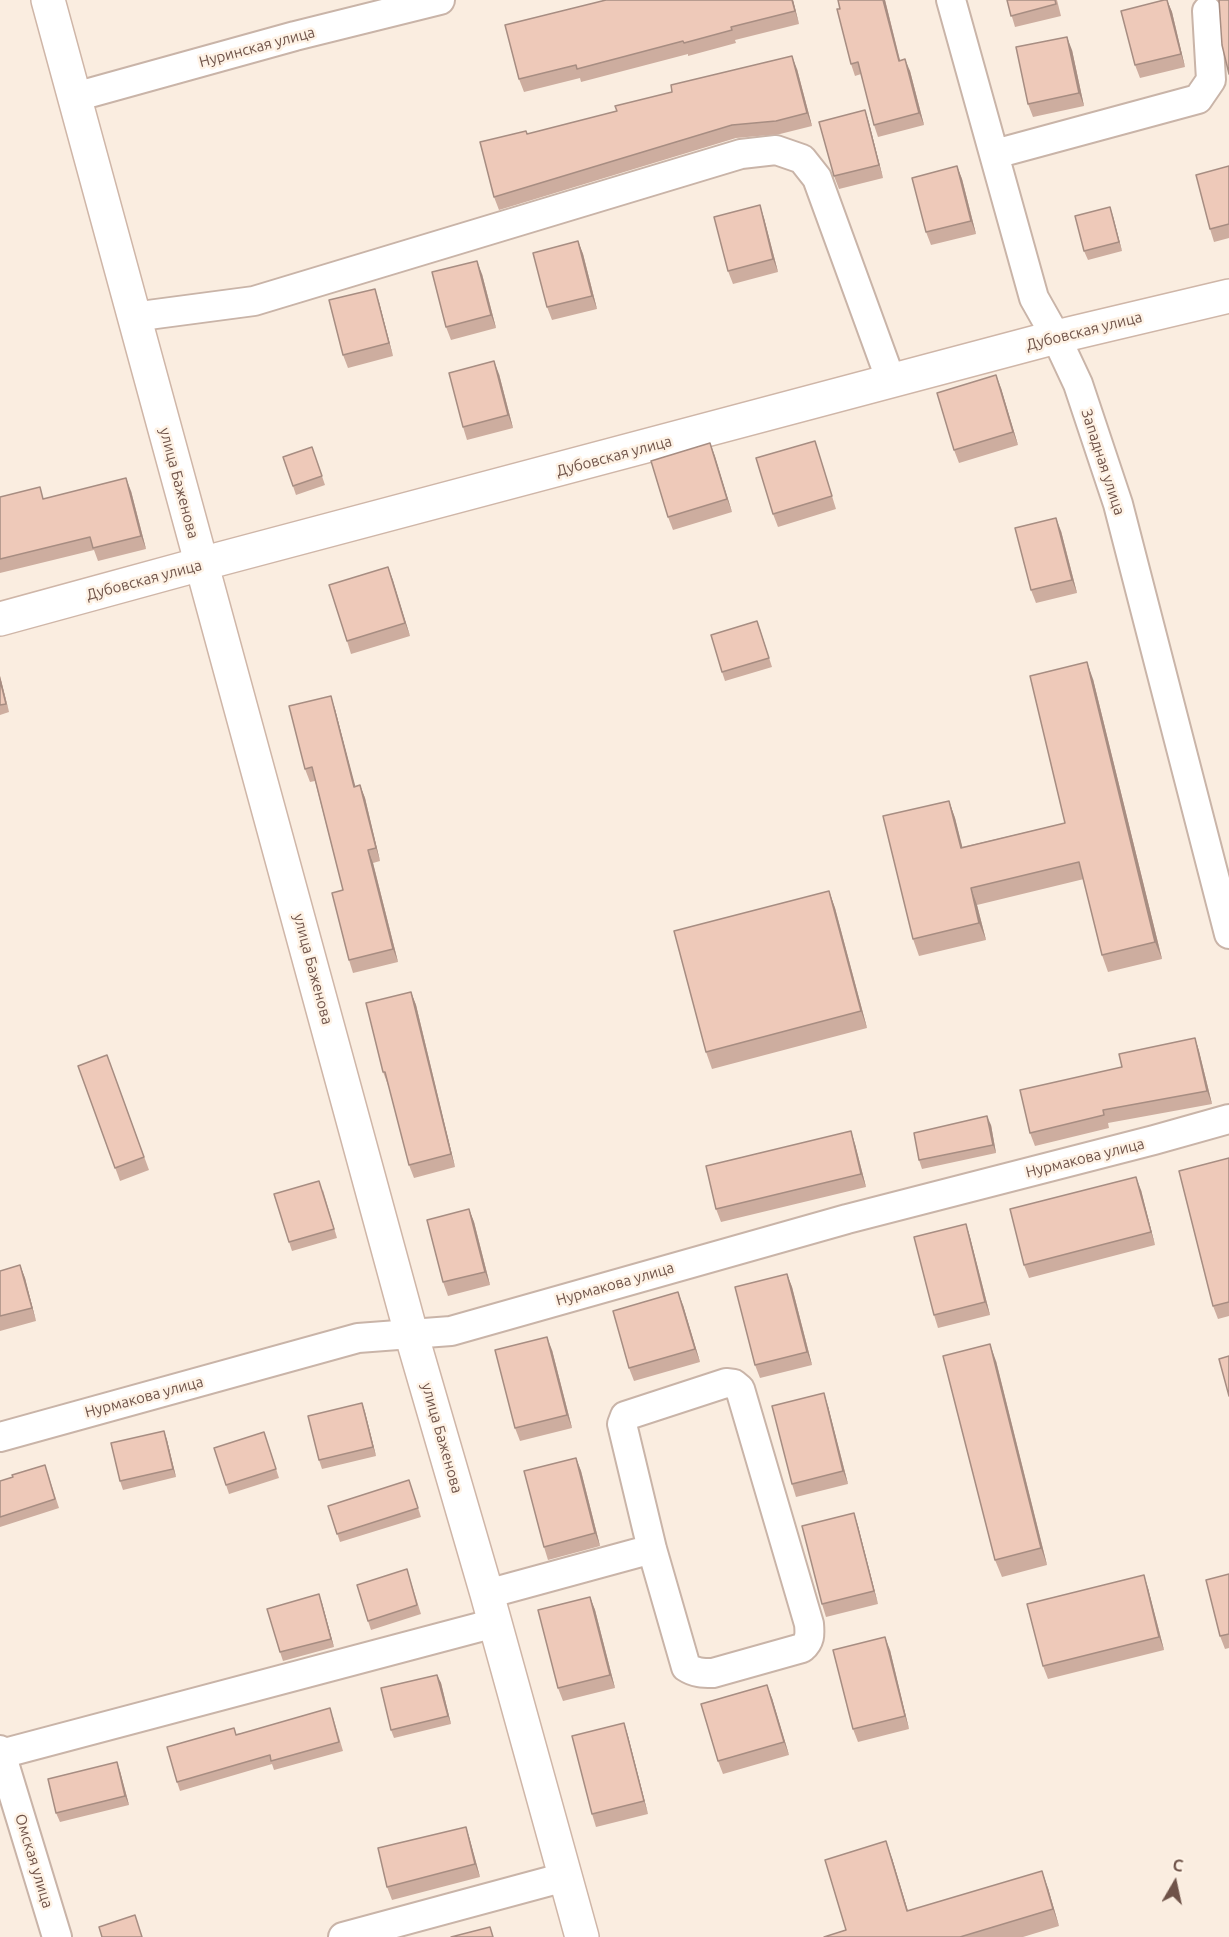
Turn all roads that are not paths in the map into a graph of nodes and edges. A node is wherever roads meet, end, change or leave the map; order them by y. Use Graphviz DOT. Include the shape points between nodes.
graph roads {
  1 [pos="48,0"];
  2 [pos="951,0"];
  3 [pos="423,2"];
  4 [pos="1207,11"];
  5 [pos="75,97"];
  6 [pos="995,154"];
  7 [pos="1229,296"];
  8 [pos="133,317"];
  9 [pos="1056,337"];
  10 [pos="891,381"];
  11 [pos="201,564"];
  12 [pos="0,619"];
  13 [pos="1229,934"];
  14 [pos="1229,1119"];
  15 [pos="411,1333"];
  16 [pos="0,1437"];
  17 [pos="652,1550"];
  18 [pos="491,1608"];
  19 [pos="0,1752"];
  20 [pos="565,1877"];
  21 [pos="57,1937"];
  22 [pos="343,1937"];
  23 [pos="582,1937"];
  1 -- 5 [label="main road, улица Баженова"];
  2 -- 6 [label="street, Западная улица"];
  3 -- 5 [label="street, Нуринская улица"];
  4 -- 6 [label="street" via="1211,80 1198,99"];
  5 -- 8 [label="main road, улица Баженова"];
  6 -- 9 [label="street, Западная улица" via="1034,298"];
  7 -- 9 [label="main road, Дубовская улица"];
  8 -- 10 [label="street" via="254,301 741,154 776,150 802,159 817,178"];
  8 -- 11 [label="main road, улица Баженова"];
  9 -- 10 [label="main road, Дубовская улица"];
  9 -- 13 [label="street, Западная улица" via="1078,384 1118,504"];
  10 -- 11 [label="main road, Дубовская улица"];
  11 -- 12 [label="main road, Дубовская улица"];
  11 -- 15 [label="main road, улица Баженова"];
  14 -- 15 [label="street, Нурмакова улица" via="847,1219 451,1331"];
  15 -- 16 [label="street, Нурмакова улица" via="358,1338"];
  15 -- 18 [label="main road, улица Баженова"];
  17 -- 17 [label="street" via="686,1667 693,1672 713,1673 802,1648 808,1642 806,1613 742,1395 734,1384 726,1383 622,1420"];
  17 -- 18 [label="street"];
  18 -- 19 [label="street"];
  18 -- 20 [label="main road, улица Баженова"];
  19 -- 21 [label="street, Омская улица"];
  20 -- 22 [label="street"];
  20 -- 23 [label="main road, улица Баженова"];
}
